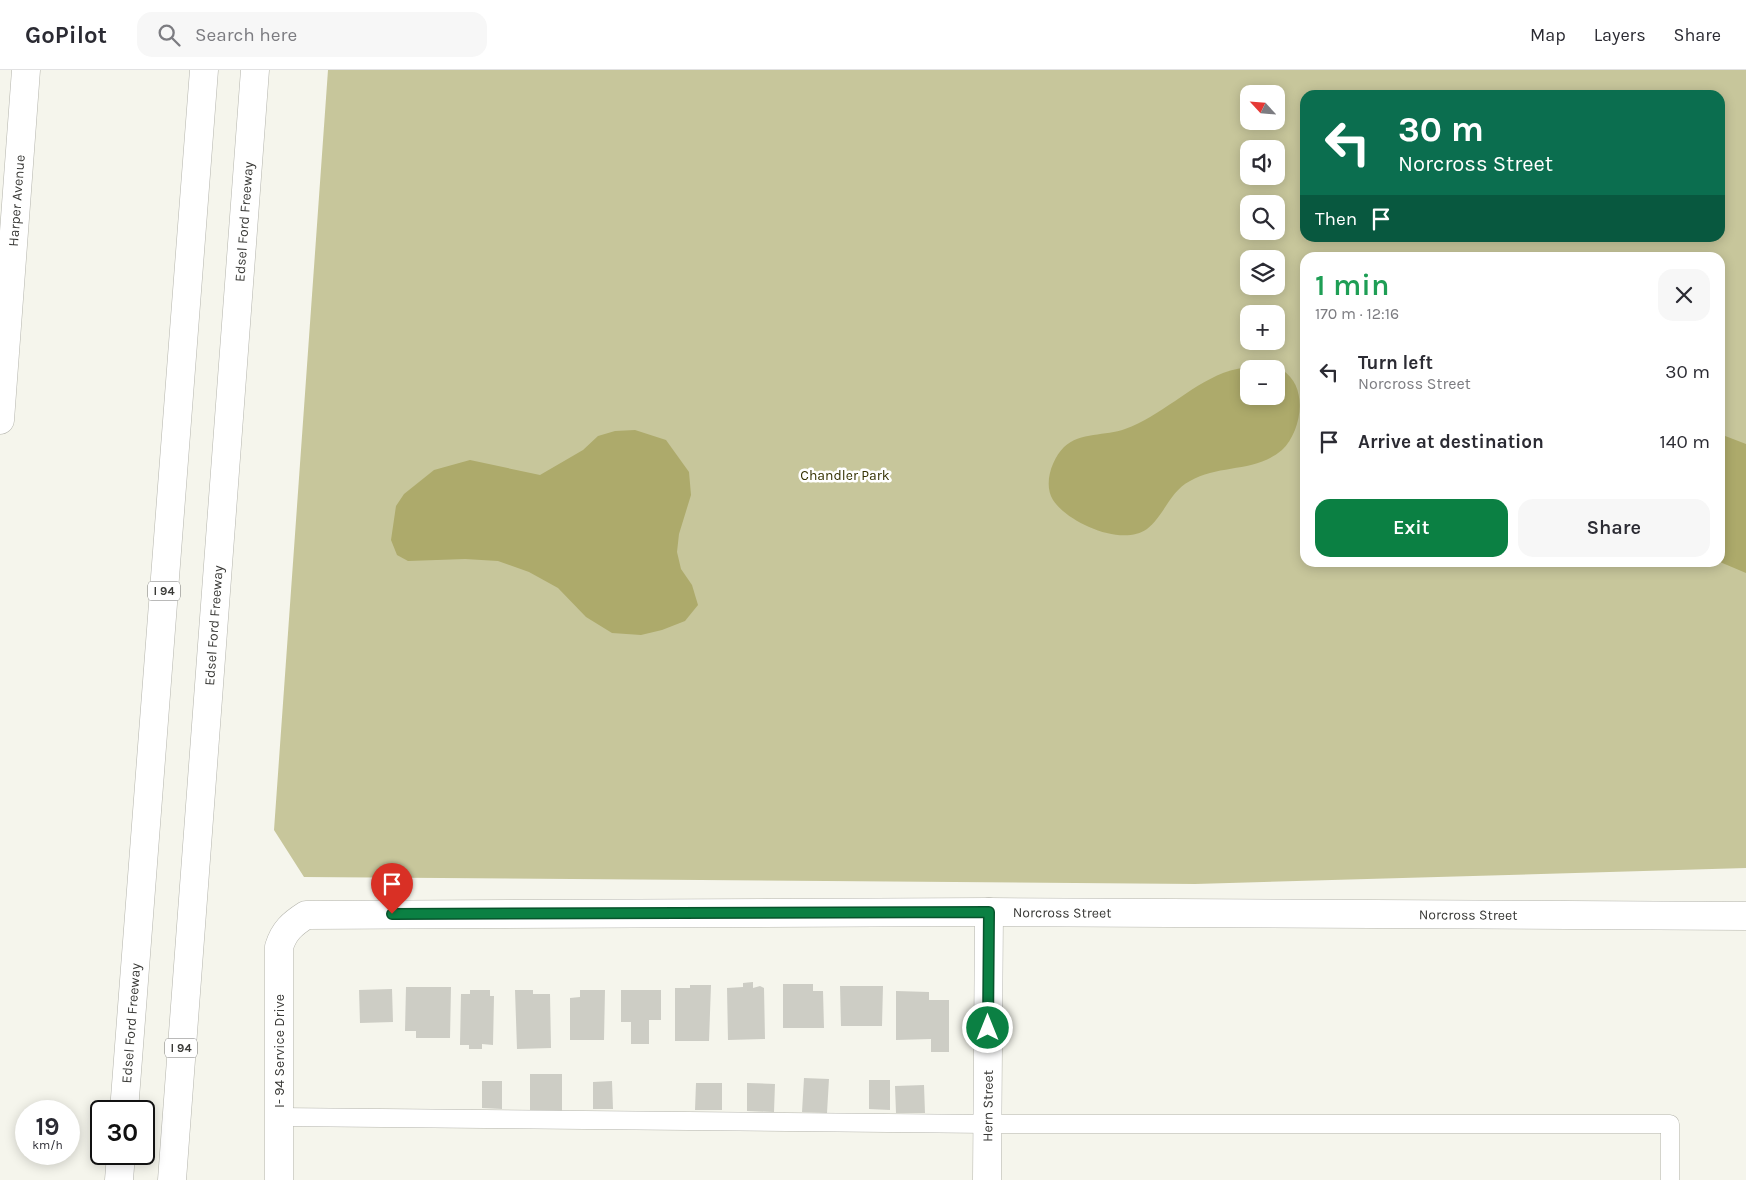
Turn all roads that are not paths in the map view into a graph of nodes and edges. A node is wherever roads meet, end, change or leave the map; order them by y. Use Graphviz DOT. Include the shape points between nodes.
graph roads {
  1 [pos="26,70"];
  2 [pos="204,70"];
  3 [pos="255,70"];
  4 [pos="4,316"];
  5 [pos="0,410"];
  6 [pos="989,912"];
  7 [pos="1746,916"];
  8 [pos="291,925"];
  9 [pos="125,1100"];
  10 [pos="279,1117"];
  11 [pos="988,1124"];
  12 [pos="120,1165"];
  13 [pos="119,1180"];
  14 [pos="172,1180"];
  15 [pos="279,1180"];
  16 [pos="987,1180"];
  17 [pos="1670,1180"];
  1 -- 4 [label="main road, Harper Avenue"];
  2 -- 9 [label="main road, Edsel Ford Freeway / I 94"];
  3 -- 14 [label="main road, Edsel Ford Freeway / I 94"];
  4 -- 5 [label="main road, Harper Avenue"];
  6 -- 7 [label="main road, Norcross Street"];
  6 -- 8 [label="main road, Norcross Street" via="352,914 306,915"];
  6 -- 11 [label="main road, Hern Street"];
  8 -- 10 [label="main road, I- 94 Service Drive" via="279,947"];
  10 -- 11 [label="lane"];
  10 -- 15 [label="main road, I- 94 Service Drive"];
  11 -- 16 [label="main road, Hern Street"];
  11 -- 17 [label="lane" via="1670,1124"];
  12 -- 13 [label="main road"];
}
